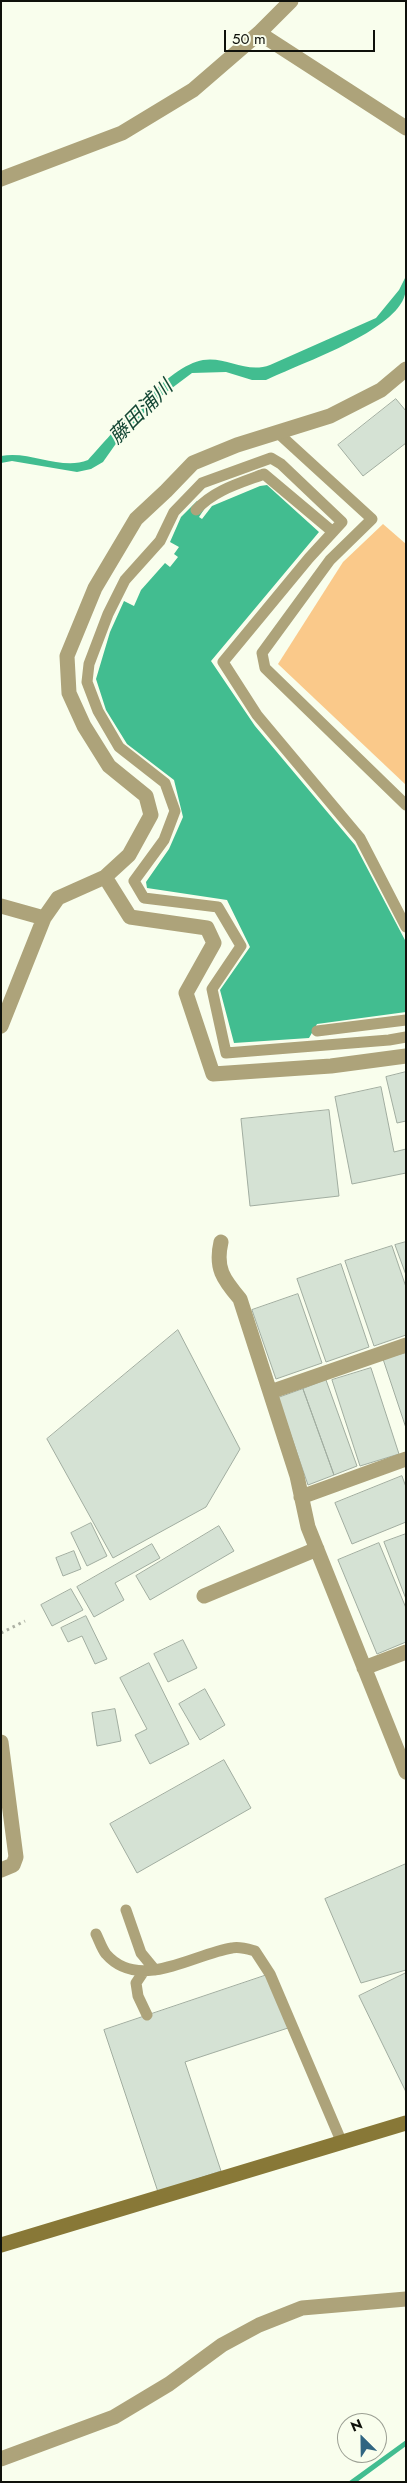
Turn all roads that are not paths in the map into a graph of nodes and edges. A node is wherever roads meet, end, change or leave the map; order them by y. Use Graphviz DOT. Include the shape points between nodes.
graph roads {
  1 [pos="291,1"];
  2 [pos="260,33"];
  3 [pos="406,128"];
  4 [pos="1,179"];
  5 [pos="406,369"];
  6 [pos="278,433"];
  7 [pos="196,510"];
  8 [pos="333,532"];
  9 [pos="406,805"];
  10 [pos="105,877"];
  11 [pos="1,906"];
  12 [pos="44,918"];
  13 [pos="406,927"];
  14 [pos="406,1020"];
  15 [pos="1,1026"];
  16 [pos="317,1031"];
  17 [pos="406,1037"];
  18 [pos="406,1056"];
  19 [pos="221,1242"];
  20 [pos="406,1346"];
  21 [pos="270,1392"];
  22 [pos="406,1459"];
  23 [pos="301,1497"];
  24 [pos="316,1549"];
  25 [pos="204,1596"];
  26 [pos="406,1652"];
  27 [pos="364,1668"];
  28 [pos="1,1742"];
  29 [pos="406,1772"];
  30 [pos="1,1870"];
  31 [pos="126,1910"];
  32 [pos="96,1934"];
  33 [pos="150,1970"];
  34 [pos="147,2015"];
  35 [pos="406,2124"];
  36 [pos="342,2143"];
  37 [pos="1,2244"];
  38 [pos="406,2300"];
  39 [pos="1,2459"];
  1 -- 2 [label="street"];
  2 -- 3 [label="street"];
  2 -- 4 [label="street" via="193,90 122,134"];
  5 -- 6 [label="street" via="381,390 330,416"];
  6 -- 9 [label="lane" via="372,518 330,560 262,653 266,668"];
  6 -- 10 [label="street" via="193,463 136,520 95,588 68,656 69,692 84,726 109,766 146,796 152,816 129,855"];
  7 -- 8 [label="lane" via="204,500 218,492 264,474"];
  8 -- 13 [label="lane" via="222,662 257,715 360,838"];
  8 -- 17 [label="lane" via="342,522 271,458 202,483 174,512 160,541 125,580 108,614 87,682 98,711 119,747 165,783 175,810 164,840 134,881 144,898 218,907 242,946 212,989 226,1053"];
  10 -- 12 [label="street" via="58,898"];
  10 -- 18 [label="street" via="130,917 207,928 214,943 186,992 213,1074 331,1066"];
  11 -- 12 [label="street"];
  12 -- 15 [label="street"];
  14 -- 16 [label="lane"];
  19 -- 21 [label="street" via="217,1259 226,1283 240,1299"];
  20 -- 21 [label="street"];
  21 -- 23 [label="street"];
  22 -- 23 [label="street"];
  23 -- 24 [label="street"];
  24 -- 25 [label="street"];
  24 -- 27 [label="street"];
  26 -- 27 [label="street"];
  27 -- 29 [label="street"];
  28 -- 30 [label="street" via="16,1856 13,1865"];
  31 -- 33 [label="lane"];
  32 -- 33 [label="lane" via="105,1953 122,1968"];
  33 -- 34 [label="lane" via="136,1983"];
  33 -- 36 [label="lane" via="234,1947 255,1950 270,1974"];
  35 -- 36 [label="street"];
  36 -- 37 [label="street"];
  38 -- 39 [label="street" via="302,2308 259,2325 222,2345 169,2384 114,2417"];
}
